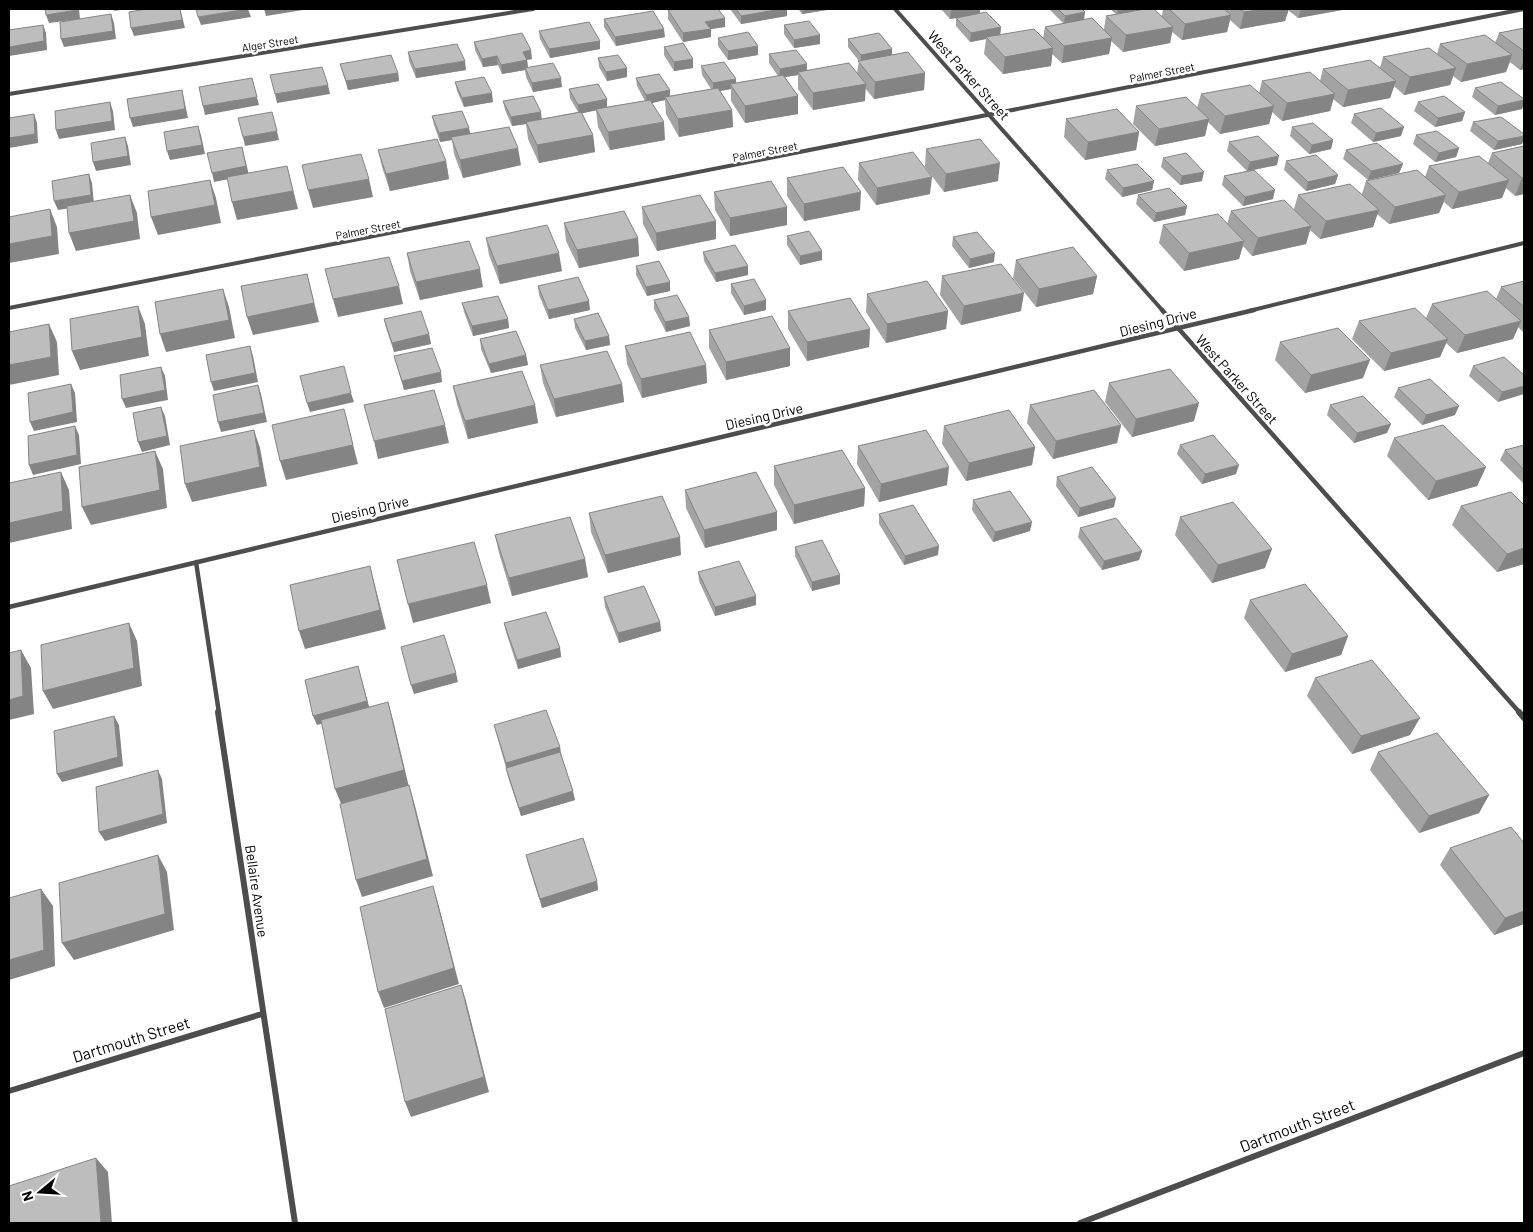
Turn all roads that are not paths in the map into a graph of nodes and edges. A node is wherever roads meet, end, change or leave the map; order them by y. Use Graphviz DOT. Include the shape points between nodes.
graph roads {
  1 [pos="533,9"];
  2 [pos="895,9"];
  3 [pos="1524,9"];
  4 [pos="9,94"];
  5 [pos="990,116"];
  6 [pos="1524,243"];
  7 [pos="9,308"];
  8 [pos="1178,329"];
  9 [pos="196,562"];
  10 [pos="9,607"];
  11 [pos="1524,718"];
  12 [pos="262,1014"];
  13 [pos="1524,1053"];
  14 [pos="9,1091"];
  15 [pos="295,1223"];
  16 [pos="1080,1223"];
  1 -- 4 [label="street, Alger Street"];
  2 -- 5 [label="street, West Parker Street"];
  3 -- 5 [label="street, Palmer Street"];
  5 -- 7 [label="street, Palmer Street"];
  5 -- 8 [label="street, West Parker Street"];
  6 -- 8 [label="street, Diesing Drive"];
  8 -- 9 [label="street, Diesing Drive"];
  8 -- 11 [label="street, West Parker Street"];
  9 -- 10 [label="street, Diesing Drive"];
  9 -- 12 [label="street, Bellaire Avenue"];
  12 -- 14 [label="street, Dartmouth Street"];
  12 -- 15 [label="street, Bellaire Avenue"];
  13 -- 16 [label="street, Dartmouth Street"];
}
